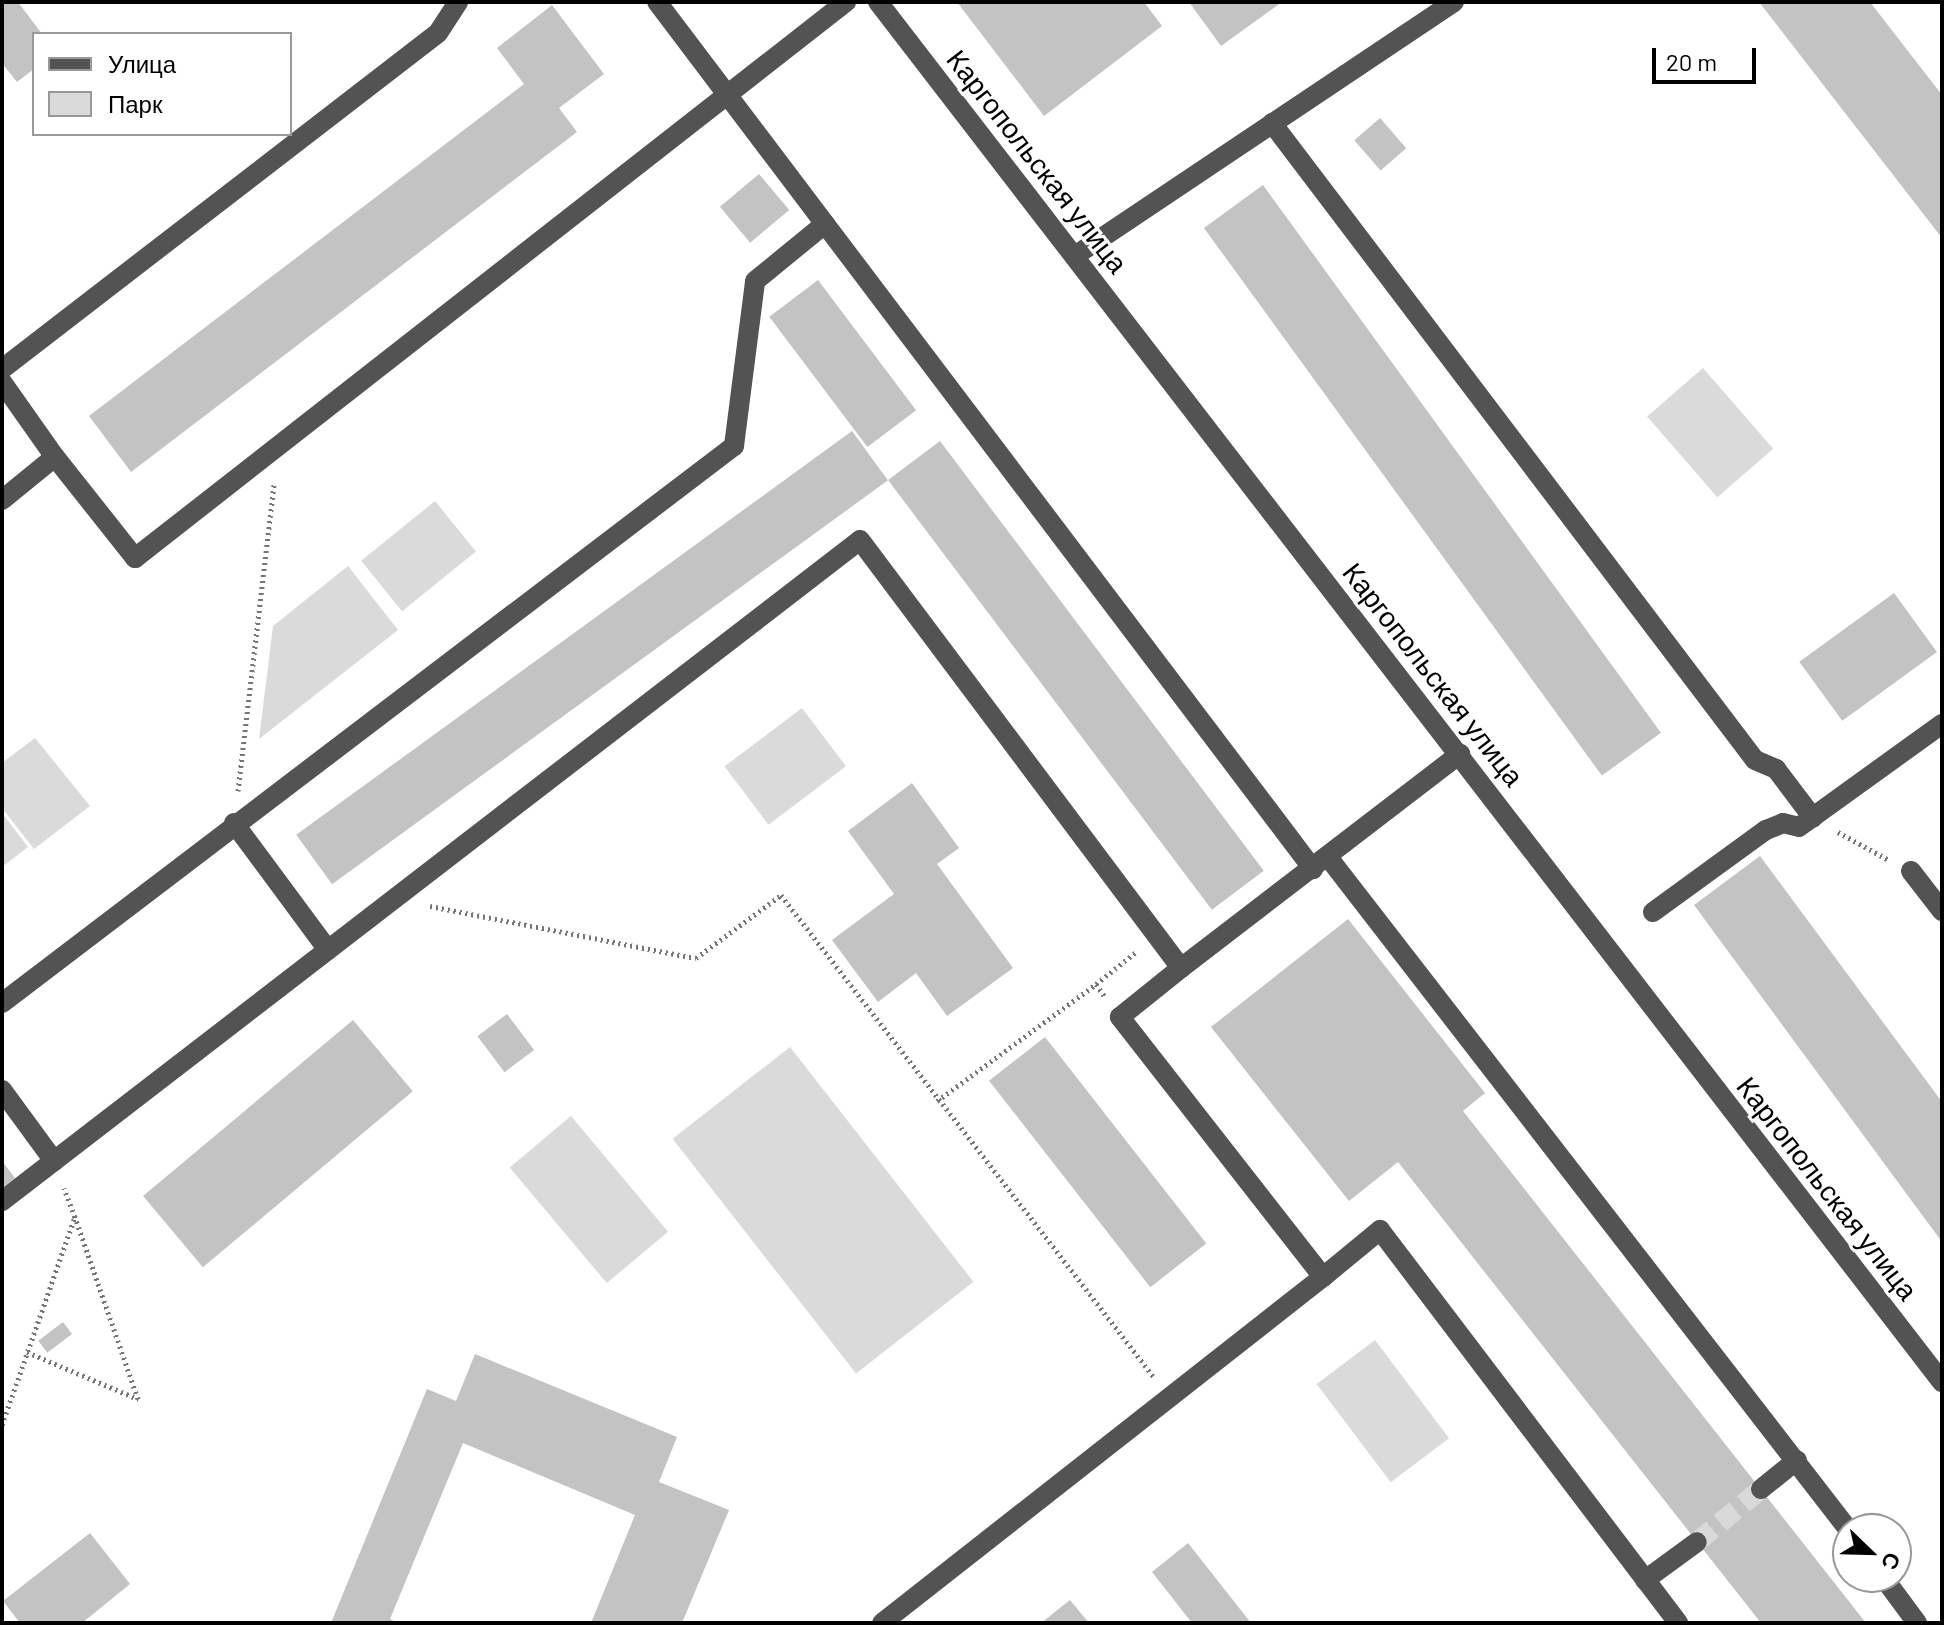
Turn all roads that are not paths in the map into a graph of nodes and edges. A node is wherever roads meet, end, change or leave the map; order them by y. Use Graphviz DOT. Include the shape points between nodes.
graph roads {
  1 [pos="458,2"];
  2 [pos="657,2"];
  3 [pos="846,2"];
  4 [pos="878,2"];
  5 [pos="1454,2"];
  6 [pos="726,96"];
  7 [pos="1272,123"];
  8 [pos="825,224"];
  9 [pos="1076,255"];
  10 [pos="2,369"];
  11 [pos="2,382"];
  12 [pos="55,457"];
  13 [pos="2,500"];
  14 [pos="1942,724"];
  15 [pos="1460,754"];
  16 [pos="1813,818"];
  17 [pos="234,823"];
  18 [pos="1321,863"];
  19 [pos="1911,871"];
  20 [pos="1942,911"];
  21 [pos="1653,912"];
  22 [pos="328,950"];
  23 [pos="1181,968"];
  24 [pos="2,1003"];
  25 [pos="2,1090"];
  26 [pos="54,1161"];
  27 [pos="2,1201"];
  28 [pos="1323,1277"];
  29 [pos="1942,1382"];
  30 [pos="1797,1460"];
  31 [pos="1761,1489"];
  32 [pos="1836,1513"];
  33 [pos="1697,1542"];
  34 [pos="1645,1580"];
  35 [pos="1895,1593"];
  36 [pos="882,1623"];
  37 [pos="1678,1623"];
  38 [pos="1917,1623"];
  1 -- 10 [label="street" via="438,33"];
  2 -- 6 [label="street"];
  3 -- 6 [label="street"];
  4 -- 9 [label="street, Каргопольская улица"];
  5 -- 7 [label="street"];
  6 -- 8 [label="street"];
  6 -- 12 [label="street" via="135,558"];
  7 -- 9 [label="street"];
  7 -- 16 [label="street" via="1755,760 1776,769"];
  8 -- 17 [label="street" via="755,281 734,446"];
  8 -- 18 [label="street"];
  9 -- 15 [label="street, Каргопольская улица"];
  11 -- 12 [label="street"];
  12 -- 13 [label="street"];
  14 -- 16 [label="street"];
  15 -- 18 [label="street"];
  15 -- 29 [label="street, Каргопольская улица"];
  16 -- 21 [label="street" via="1799,827 1783,823 1766,830"];
  17 -- 22 [label="street"];
  17 -- 24 [label="street"];
  18 -- 23 [label="street"];
  18 -- 30 [label="street"];
  19 -- 20 [label="street"];
  22 -- 23 [label="street" via="860,540"];
  22 -- 26 [label="street"];
  23 -- 28 [label="street" via="1120,1017"];
  25 -- 26 [label="street"];
  26 -- 27 [label="street"];
  28 -- 34 [label="street" via="1380,1230"];
  28 -- 36 [label="street"];
  30 -- 31 [label="street"];
  30 -- 32 [label="street"];
  33 -- 34 [label="street"];
  34 -- 37 [label="street"];
  35 -- 38 [label="street"];
}
